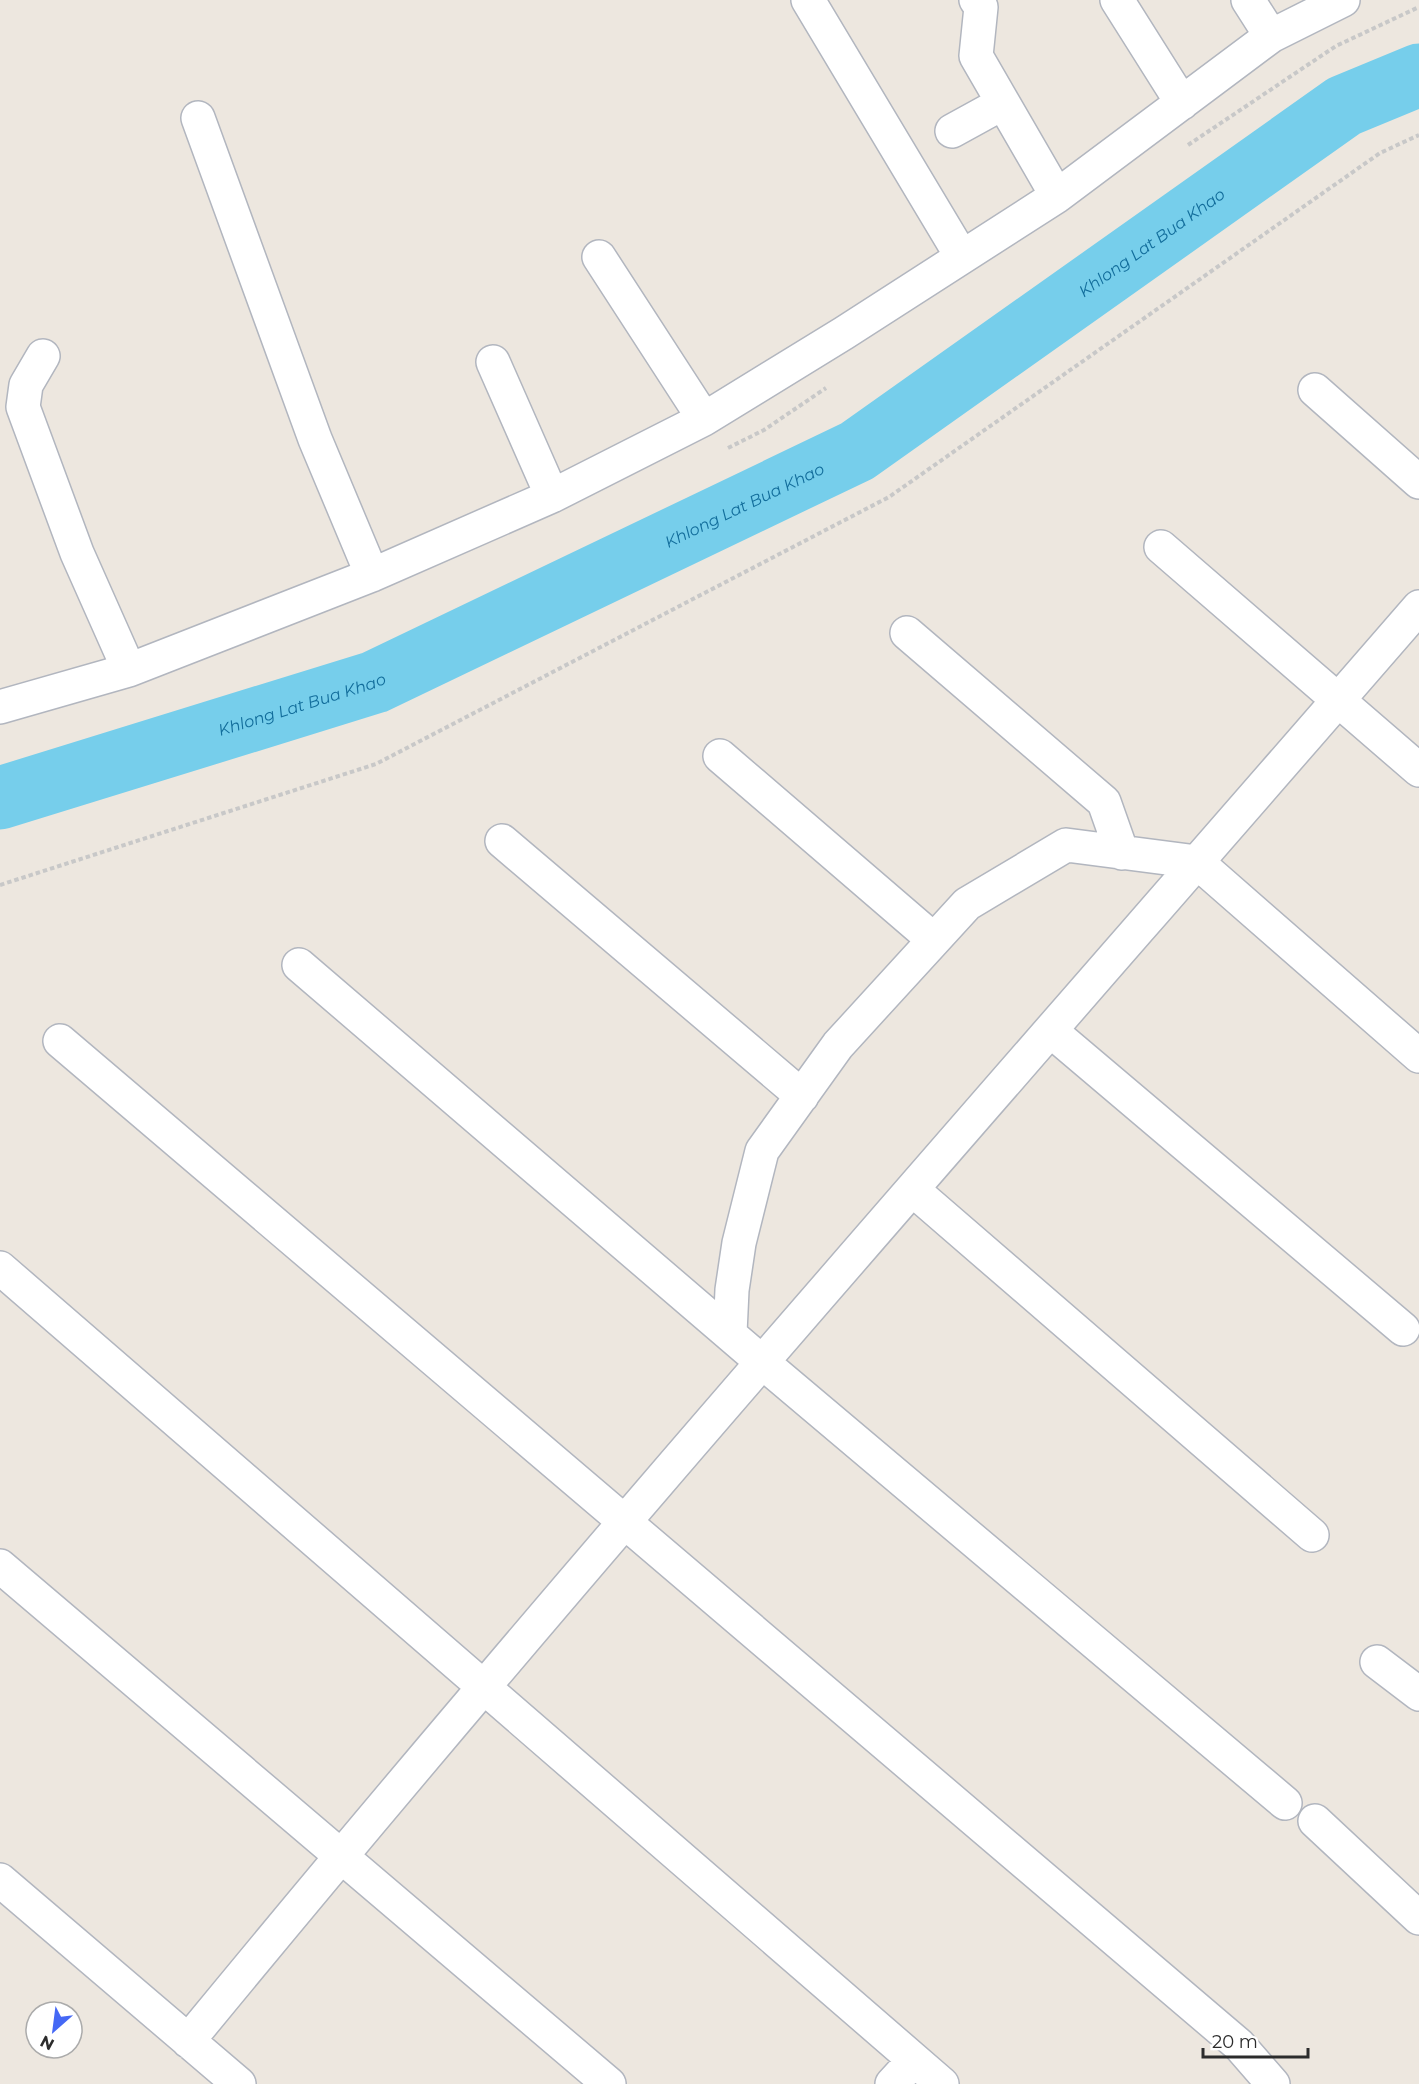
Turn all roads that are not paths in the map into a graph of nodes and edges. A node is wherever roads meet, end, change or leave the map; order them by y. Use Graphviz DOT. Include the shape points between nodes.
graph roads {
  1 [pos="808,0"];
  2 [pos="976,0"];
  3 [pos="1117,0"];
  4 [pos="1248,0"];
  5 [pos="1340,1"];
  6 [pos="1271,36"];
  7 [pos="1182,103"];
  8 [pos="1003,104"];
  9 [pos="198,118"];
  10 [pos="952,131"];
  11 [pos="1057,196"];
  12 [pos="599,257"];
  13 [pos="962,257"];
  14 [pos="43,356"];
  15 [pos="493,362"];
  16 [pos="1315,390"];
  17 [pos="704,419"];
  18 [pos="1419,482"];
  19 [pos="552,496"];
  20 [pos="1161,547"];
  21 [pos="372,575"];
  22 [pos="1419,607"];
  23 [pos="907,633"];
  24 [pos="129,670"];
  25 [pos="1339,699"];
  26 [pos="0,707"];
  27 [pos="720,756"];
  28 [pos="1419,770"];
  29 [pos="502,841"];
  30 [pos="1122,853"];
  31 [pos="1197,862"];
  32 [pos="934,940"];
  33 [pos="299,965"];
  34 [pos="1051,1031"];
  35 [pos="60,1041"];
  36 [pos="1419,1056"];
  37 [pos="802,1096"];
  38 [pos="913,1190"];
  39 [pos="0,1268"];
  40 [pos="1403,1329"];
  41 [pos="730,1333"];
  42 [pos="762,1362"];
  43 [pos="624,1521"];
  44 [pos="1312,1535"];
  45 [pos="0,1566"];
  46 [pos="1377,1662"];
  47 [pos="483,1686"];
  48 [pos="1419,1694"];
  49 [pos="1285,1803"];
  50 [pos="1315,1821"];
  51 [pos="340,1856"];
  52 [pos="0,1880"];
  53 [pos="1419,1918"];
  54 [pos="188,2041"];
  55 [pos="914,2060"];
  56 [pos="238,2084"];
  57 [pos="609,2084"];
  58 [pos="892,2084"];
  59 [pos="942,2084"];
  60 [pos="1273,2084"];
  1 -- 13 [label="street"];
  2 -- 8 [label="street" via="981,7 976,56"];
  3 -- 7 [label="street"];
  4 -- 6 [label="street"];
  5 -- 6 [label="street"];
  6 -- 7 [label="street"];
  7 -- 11 [label="street"];
  8 -- 10 [label="street"];
  8 -- 11 [label="street"];
  9 -- 21 [label="street" via="315,439"];
  11 -- 13 [label="street"];
  12 -- 17 [label="street"];
  13 -- 17 [label="street"];
  14 -- 24 [label="street" via="26,385 23,407 77,553"];
  15 -- 19 [label="street"];
  16 -- 18 [label="street"];
  17 -- 19 [label="street"];
  19 -- 21 [label="street"];
  20 -- 25 [label="street"];
  21 -- 24 [label="street"];
  22 -- 25 [label="street"];
  23 -- 30 [label="street" via="1104,802"];
  24 -- 26 [label="street"];
  25 -- 28 [label="street"];
  25 -- 31 [label="street"];
  27 -- 32 [label="street"];
  29 -- 37 [label="street"];
  30 -- 31 [label="street"];
  30 -- 32 [label="street" via="1066,845 967,904"];
  31 -- 34 [label="street"];
  31 -- 36 [label="street"];
  32 -- 37 [label="street" via="838,1045"];
  33 -- 41 [label="street"];
  34 -- 38 [label="street"];
  34 -- 40 [label="street"];
  35 -- 43 [label="street"];
  37 -- 41 [label="street" via="762,1151 739,1243"];
  38 -- 42 [label="street"];
  38 -- 44 [label="street"];
  39 -- 47 [label="street"];
  41 -- 42 [label="street"];
  42 -- 43 [label="street"];
  42 -- 49 [label="street"];
  43 -- 47 [label="street"];
  43 -- 60 [label="street" via="1239,2045"];
  45 -- 51 [label="street"];
  46 -- 48 [label="street"];
  47 -- 51 [label="street"];
  47 -- 55 [label="street"];
  50 -- 53 [label="street"];
  51 -- 54 [label="street"];
  51 -- 57 [label="street"];
  52 -- 54 [label="street"];
  54 -- 56 [label="street"];
  55 -- 58 [label="street"];
  55 -- 59 [label="street"];
}
